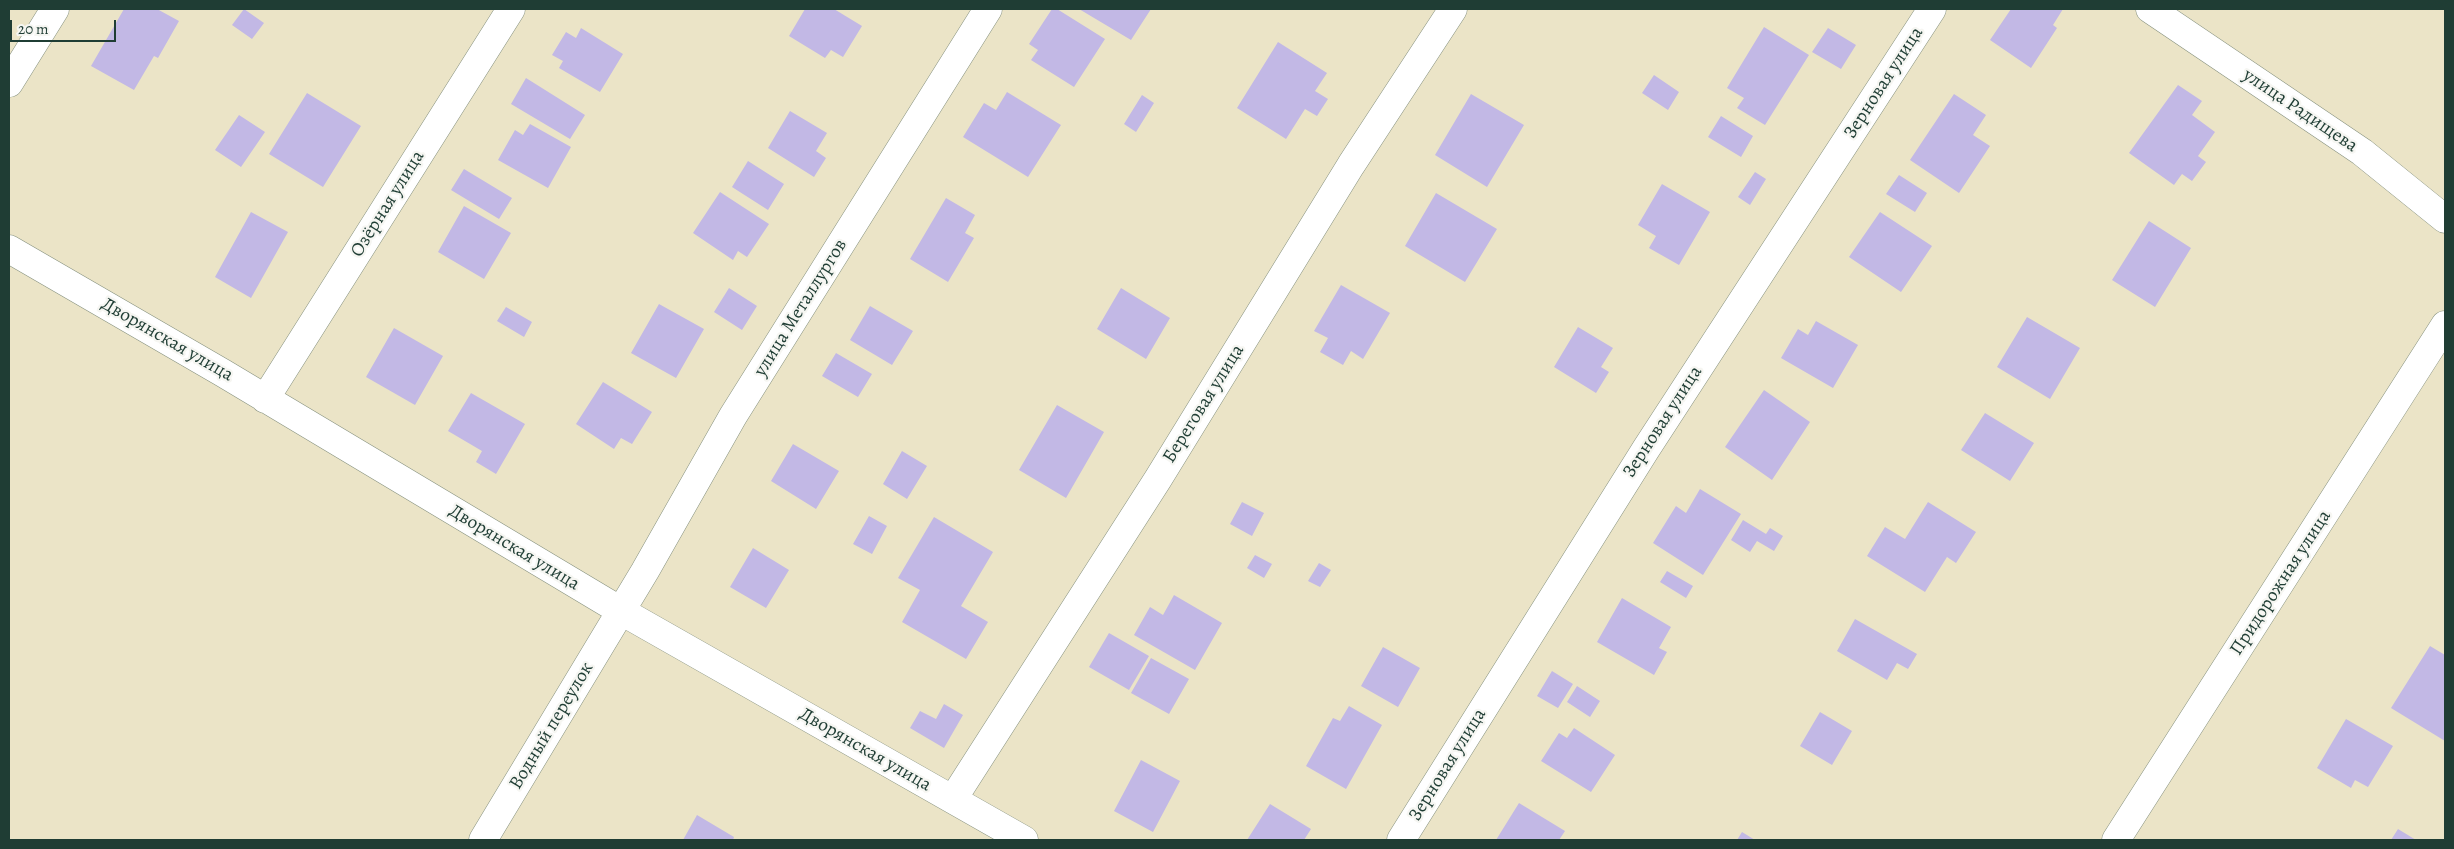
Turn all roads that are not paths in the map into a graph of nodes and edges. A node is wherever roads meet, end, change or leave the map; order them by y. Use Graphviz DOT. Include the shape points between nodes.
graph roads {
  1 [pos="55,9"];
  2 [pos="511,9"];
  3 [pos="988,9"];
  4 [pos="1453,9"];
  5 [pos="1932,9"];
  6 [pos="2150,9"];
  7 [pos="9,83"];
  8 [pos="2445,219"];
  9 [pos="9,249"];
  10 [pos="2445,325"];
  11 [pos="265,399"];
  12 [pos="621,611"];
  13 [pos="953,799"];
  14 [pos="483,840"];
  15 [pos="1024,840"];
  16 [pos="1401,840"];
  17 [pos="2116,840"];
  1 -- 7 [label="street"];
  2 -- 11 [label="street, Озёрная улица"];
  3 -- 12 [label="street, улица Металлургов" via="733,416"];
  4 -- 13 [label="street, Береговая улица" via="1351,165 1158,479"];
  5 -- 16 [label="street, Зерновая улица" via="1646,449"];
  6 -- 8 [label="street, улица Радищева" via="2362,152"];
  9 -- 11 [label="street, Дворянская улица"];
  10 -- 17 [label="street, Придорожная улица"];
  11 -- 12 [label="street, Дворянская улица"];
  12 -- 13 [label="street, Дворянская улица"];
  12 -- 14 [label="street, Водный переулок"];
  13 -- 15 [label="street, Дворянская улица"];
}
